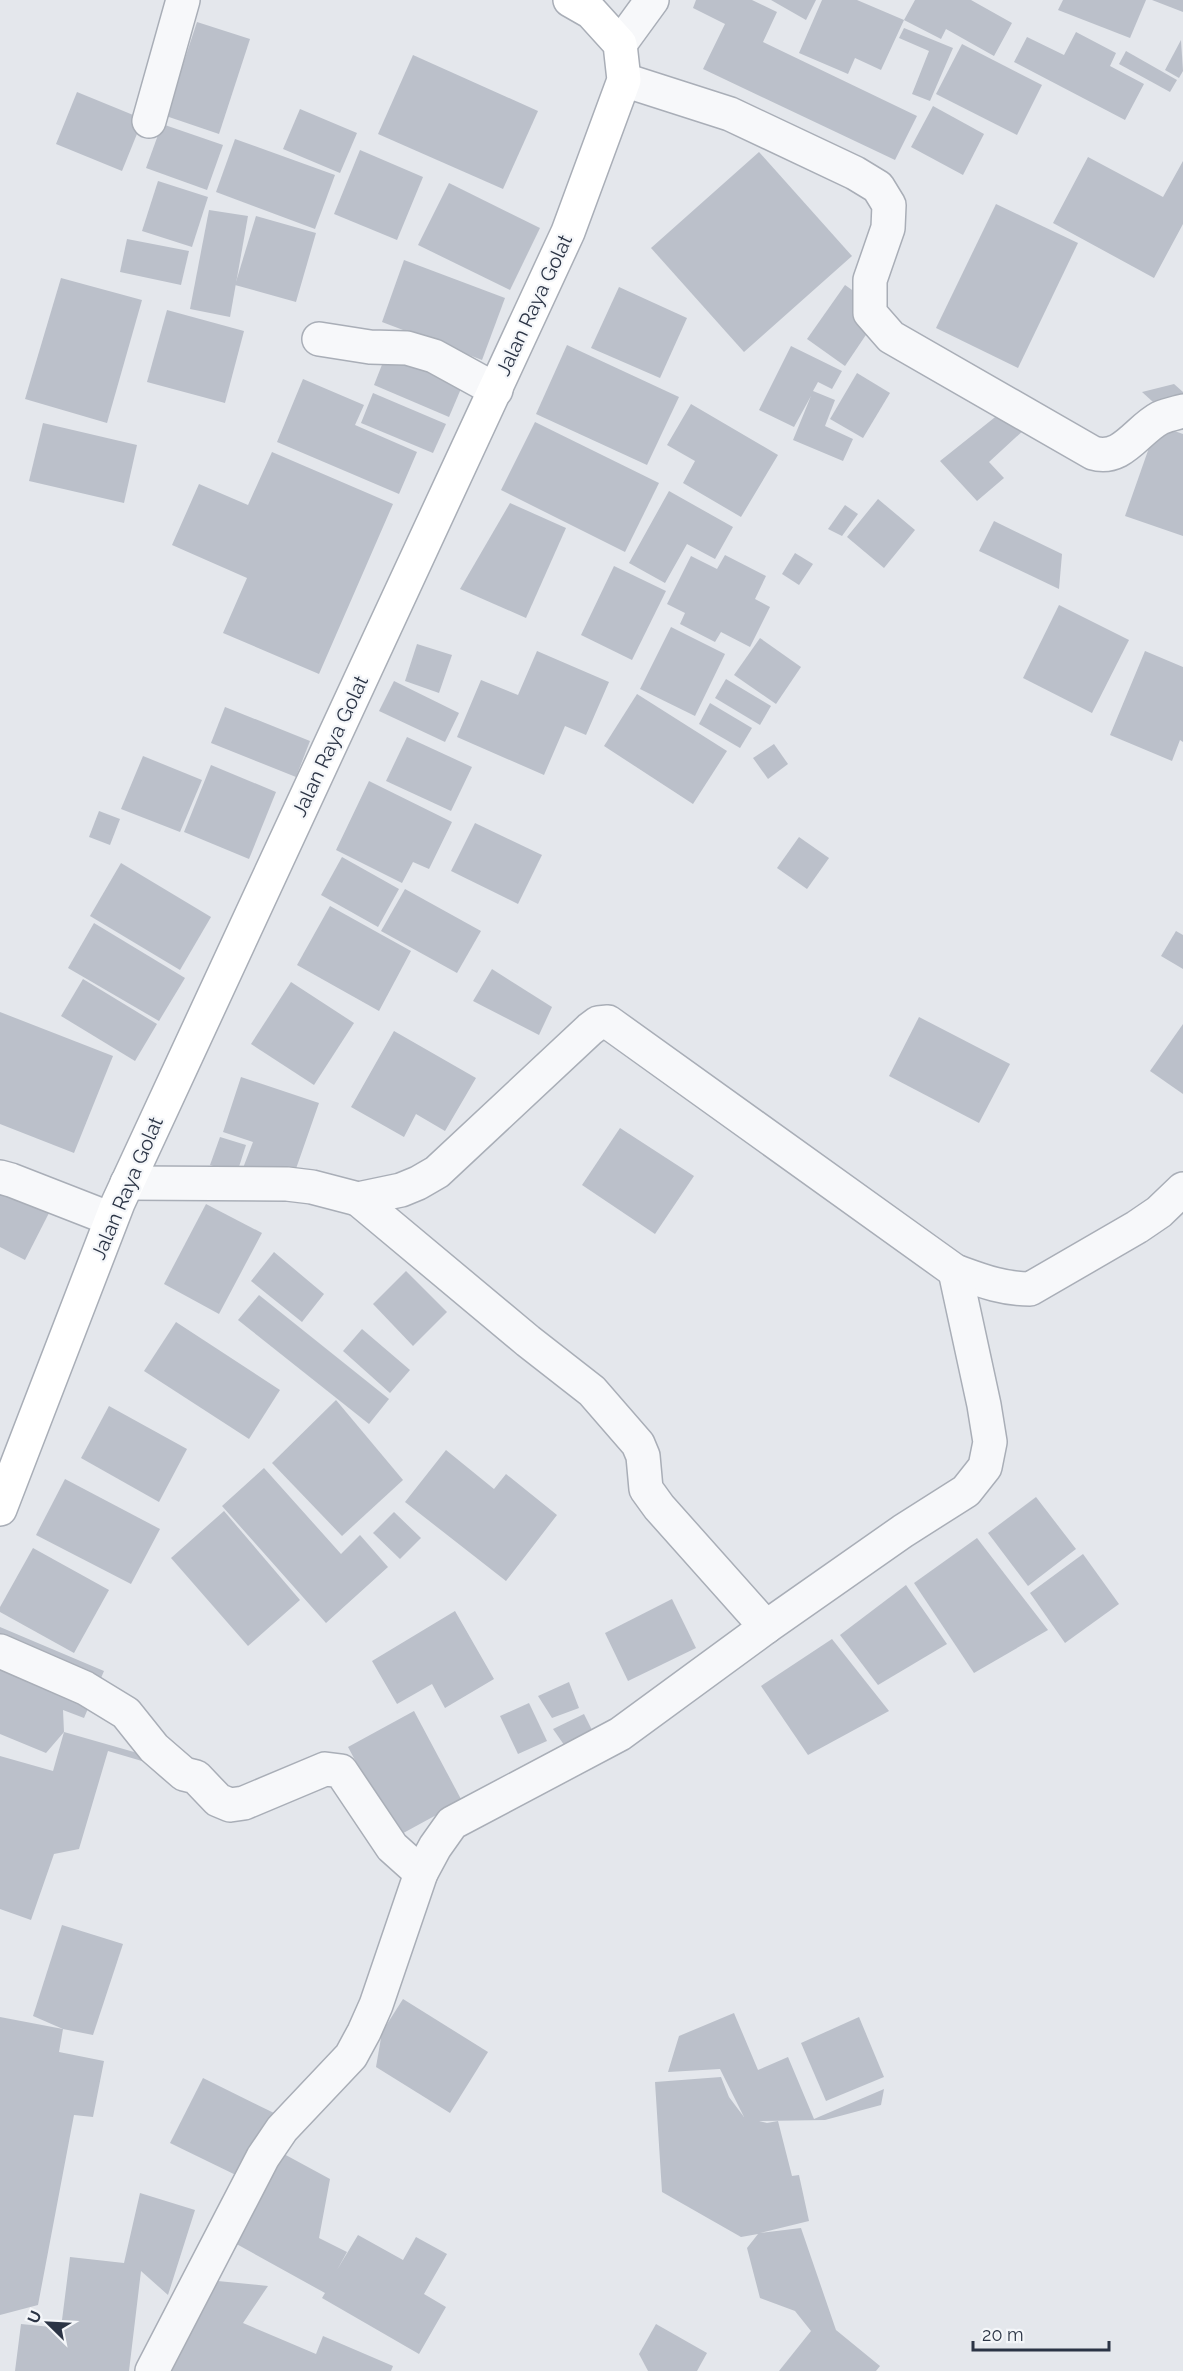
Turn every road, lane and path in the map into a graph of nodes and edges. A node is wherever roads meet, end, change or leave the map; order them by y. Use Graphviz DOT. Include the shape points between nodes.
graph roads {
  1 [pos="183,0"];
  2 [pos="570,0"];
  3 [pos="652,0"];
  4 [pos="620,44"];
  5 [pos="624,80"];
  6 [pos="149,121"];
  7 [pos="319,339"];
  8 [pos="496,390"];
  9 [pos="1183,411"];
  10 [pos="0,1177"];
  11 [pos="127,1183"];
  12 [pos="1183,1189"];
  13 [pos="358,1198"];
  14 [pos="111,1219"];
  15 [pos="955,1271"];
  16 [pos="0,1509"];
  17 [pos="766,1627"];
  18 [pos="0,1651"];
  19 [pos="421,1873"];
  20 [pos="152,2371"];
  1 -- 6 [label="street"];
  2 -- 4 [label="main road" via="591,12"];
  3 -- 4 [label="street"];
  4 -- 5 [label="main road, Jalan Raya Golat"];
  5 -- 8 [label="main road, Jalan Raya Golat" via="568,232"];
  5 -- 9 [label="street" via="730,114 878,187 889,205 888,228 870,280 870,313 891,338 1103,456 1119,451 1160,418"];
  7 -- 8 [label="street" via="407,348 434,356"];
  8 -- 11 [label="main road, Jalan Raya Golat"];
  10 -- 14 [label="street"];
  11 -- 13 [label="street" via="286,1184"];
  11 -- 14 [label="main road, Jalan Raya Golat"];
  12 -- 15 [label="street" via="1137,1227 1030,1289 1010,1289"];
  13 -- 15 [label="street" via="401,1190 436,1172 590,1029 608,1022"];
  13 -- 17 [label="street" via="592,1391 638,1444 646,1489 659,1507"];
  14 -- 16 [label="main road, Jalan Raya Golat"];
  15 -- 17 [label="street" via="986,1414 990,1442 985,1467 966,1491"];
  17 -- 19 [label="street" via="620,1734 452,1823"];
  18 -- 19 [label="street" via="85,1688 126,1713 154,1748 184,1774 196,1777 218,1800 230,1805 244,1803 326,1768 341,1770 392,1846"];
  19 -- 20 [label="street" via="364,2032 351,2055 282,2129 263,2157"];
}
